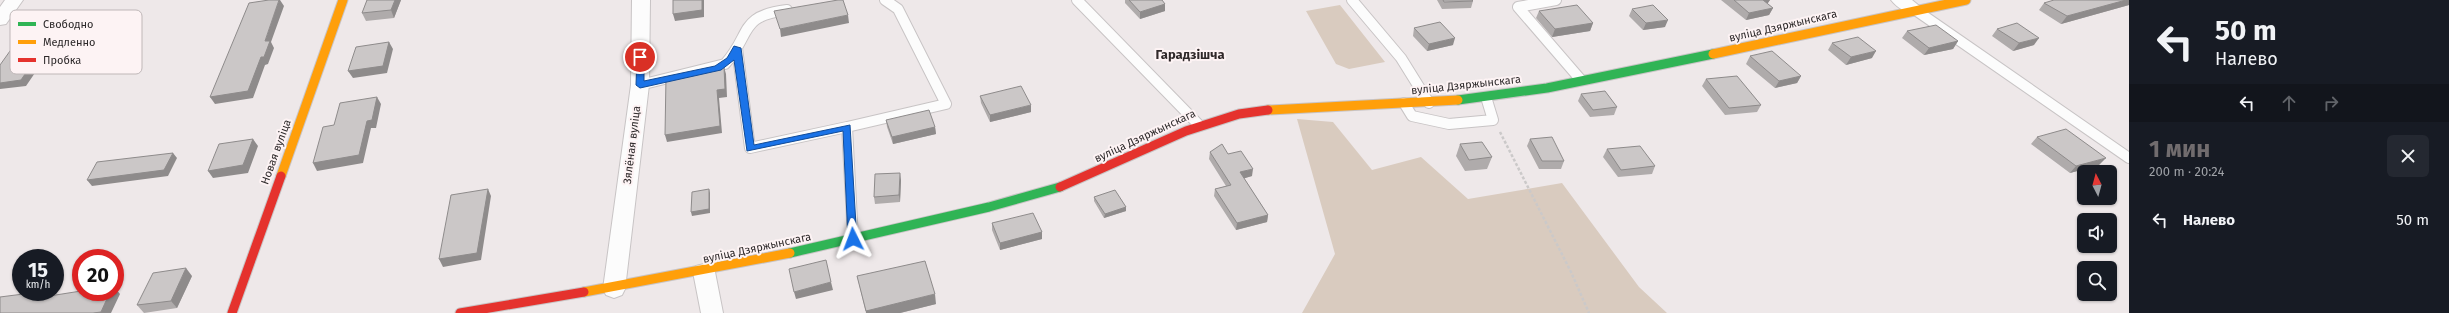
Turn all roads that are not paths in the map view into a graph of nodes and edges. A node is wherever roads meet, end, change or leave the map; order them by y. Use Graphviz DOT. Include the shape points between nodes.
graph roads {
  1 [pos="14,0"];
  2 [pos="343,0"];
  3 [pos="641,0"];
  4 [pos="886,0"];
  5 [pos="1077,0"];
  6 [pos="1352,0"];
  7 [pos="1556,0"];
  8 [pos="1966,0"];
  9 [pos="1907,5"];
  10 [pos="796,8"];
  11 [pos="0,20"];
  12 [pos="737,48"];
  13 [pos="1581,80"];
  14 [pos="640,85"];
  15 [pos="1486,97"];
  16 [pos="1429,103"];
  17 [pos="1404,104"];
  18 [pos="1198,124"];
  19 [pos="847,127"];
  20 [pos="2129,158"];
  21 [pos="853,239"];
  22 [pos="704,272"];
  23 [pos="614,289"];
  24 [pos="232,313"];
  25 [pos="460,313"];
  26 [pos="712,313"];
  1 -- 11 [label="street"];
  2 -- 24 [label="street, Новая вуліца"];
  3 -- 14 [label="street, Зялёная вуліца"];
  4 -- 19 [label="lane" via="898,9 946,104"];
  5 -- 18 [label="lane"];
  6 -- 16 [label="lane" via="1401,58"];
  7 -- 13 [label="lane" via="1518,7"];
  8 -- 9 [label="street, вуліца Дзяржынскага"];
  9 -- 13 [label="street, вуліца Дзяржынскага" via="1659,66"];
  9 -- 20 [label="lane"];
  10 -- 12 [label="lane" via="764,14 751,25"];
  12 -- 14 [label="lane" via="730,59 718,68"];
  12 -- 19 [label="lane" via="750,148"];
  13 -- 15 [label="street, вуліца Дзяржынскага"];
  14 -- 23 [label="street, Зялёная вуліца"];
  15 -- 16 [label="street, вуліца Дзяржынскага"];
  15 -- 17 [label="lane" via="1493,120 1449,124 1426,121 1412,116"];
  16 -- 17 [label="street, вуліца Дзяржынскага"];
  17 -- 18 [label="street, вуліца Дзяржынскага" via="1270,110 1230,115"];
  18 -- 21 [label="street, вуліца Дзяржынскага" via="1096,173 1054,189 999,205"];
  19 -- 21 [label="lane"];
  21 -- 22 [label="street, вуліца Дзяржынскага"];
  22 -- 23 [label="street, вуліца Дзяржынскага"];
  22 -- 26 [label="street"];
  23 -- 25 [label="street, вуліца Дзяржынскага"];
}
